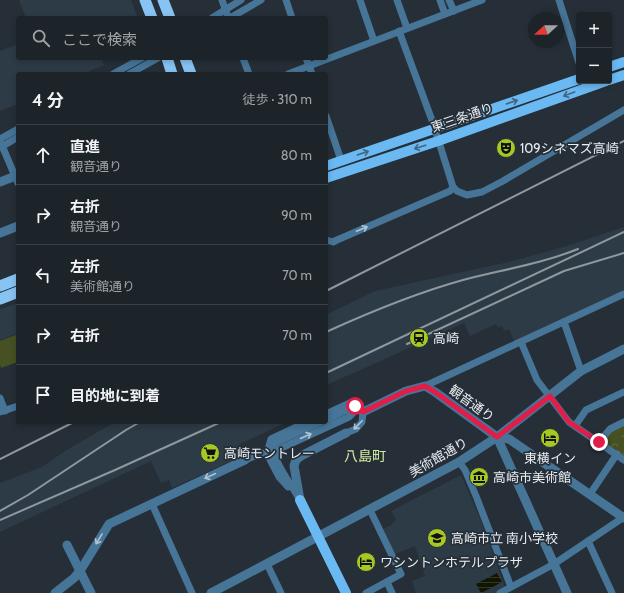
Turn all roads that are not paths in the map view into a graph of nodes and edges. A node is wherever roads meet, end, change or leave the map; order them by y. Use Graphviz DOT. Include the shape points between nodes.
graph roads {
  1 [pos="145,0"];
  2 [pos="163,0"];
  3 [pos="222,0"];
  4 [pos="241,0"];
  5 [pos="261,0"];
  6 [pos="286,0"];
  7 [pos="360,0"];
  8 [pos="398,0"];
  9 [pos="440,0"];
  10 [pos="449,0"];
  11 [pos="482,0"];
  12 [pos="559,0"];
  13 [pos="225,10"];
  14 [pos="454,11"];
  15 [pos="445,14"];
  16 [pos="151,16"];
  17 [pos="169,16"];
  18 [pos="215,16"];
  19 [pos="228,16"];
  20 [pos="233,16"];
  21 [pos="291,16"];
  22 [pos="407,28"];
  23 [pos="399,31"];
  24 [pos="374,41"];
  25 [pos="576,54"];
  26 [pos="328,59"];
  27 [pos="138,60"];
  28 [pos="154,60"];
  29 [pos="167,60"];
  30 [pos="186,60"];
  31 [pos="244,60"];
  32 [pos="307,60"];
  33 [pos="325,60"];
  34 [pos="624,62"];
  35 [pos="309,66"];
  36 [pos="612,66"];
  37 [pos="117,72"];
  38 [pos="133,72"];
  39 [pos="171,72"];
  40 [pos="190,72"];
  41 [pos="248,72"];
  42 [pos="293,72"];
  43 [pos="311,72"];
  44 [pos="624,75"];
  45 [pos="612,79"];
  46 [pos="576,80"];
  47 [pos="598,84"];
  48 [pos="624,110"];
  49 [pos="328,124"];
  50 [pos="434,128"];
  51 [pos="16,130"];
  52 [pos="16,138"];
  53 [pos="438,141"];
  54 [pos="1,142"];
  55 [pos="341,160"];
  56 [pos="328,165"];
  57 [pos="16,176"];
  58 [pos="328,177"];
  59 [pos="16,178"];
  60 [pos="0,182"];
  61 [pos="453,187"];
  62 [pos="16,227"];
  63 [pos="0,233"];
  64 [pos="328,241"];
  65 [pos="16,280"];
  66 [pos="0,286"];
  67 [pos="16,293"];
  68 [pos="624,294"];
  69 [pos="0,299"];
  70 [pos="564,322"];
  71 [pos="522,342"];
  72 [pos="624,349"];
  73 [pos="581,370"];
  74 [pos="425,386"];
  75 [pos="624,392"];
  76 [pos="550,396"];
  77 [pos="0,398"];
  78 [pos="16,407"];
  79 [pos="359,408"];
  80 [pos="2,412"];
  81 [pos="328,413"];
  82 [pos="328,419"];
  83 [pos="624,422"];
  84 [pos="302,424"];
  85 [pos="317,424"];
  86 [pos="575,426"];
  87 [pos="346,433"];
  88 [pos="497,437"];
  89 [pos="599,442"];
  90 [pos="617,454"];
  91 [pos="276,456"];
  92 [pos="246,460"];
  93 [pos="624,460"];
  94 [pos="460,462"];
  95 [pos="289,483"];
  96 [pos="590,494"];
  97 [pos="300,500"];
  98 [pos="152,504"];
  99 [pos="370,510"];
  100 [pos="624,517"];
  101 [pos="318,536"];
  102 [pos="588,541"];
  103 [pos="67,545"];
  104 [pos="267,564"];
  105 [pos="554,564"];
  106 [pos="80,571"];
  107 [pos="387,582"];
  108 [pos="511,588"];
  109 [pos="55,593"];
  110 [pos="91,593"];
  111 [pos="192,593"];
  112 [pos="211,593"];
  113 [pos="281,593"];
  114 [pos="346,593"];
  115 [pos="366,593"];
  116 [pos="392,593"];
  117 [pos="500,593"];
  118 [pos="567,593"];
  119 [pos="612,593"];
  1 -- 16 [label="highway"];
  2 -- 17 [label="highway"];
  3 -- 13 [label="street"];
  4 -- 13 [label="street"];
  5 -- 20 [label="street"];
  6 -- 21 [label="street"];
  7 -- 24 [label="street"];
  8 -- 22 [label="street"];
  9 -- 15 [label="street"];
  10 -- 14 [label="street"];
  11 -- 14 [label="street"];
  12 -- 25 [label="street"];
  13 -- 18 [label="street"];
  13 -- 19 [label="street"];
  14 -- 15 [label="street"];
  15 -- 22 [label="street"];
  22 -- 23 [label="street"];
  23 -- 24 [label="street"];
  23 -- 50 [label="street"];
  24 -- 26 [label="street"];
  27 -- 37 [label="street"];
  28 -- 38 [label="street"];
  29 -- 39 [label="highway"];
  30 -- 40 [label="highway"];
  31 -- 41 [label="street"];
  32 -- 35 [label="street"];
  33 -- 35 [label="street"];
  34 -- 36 [label="main road"];
  35 -- 42 [label="street"];
  35 -- 43 [label="street"];
  44 -- 45 [label="main road"];
  50 -- 46 [label="main road, 東三条通り, one-way"];
  47 -- 53 [label="main road, 東三条通り, one-way"];
  48 -- 61 [label="street" via="482,192 466,196"];
  49 -- 55 [label="street"];
  50 -- 53 [label="street"];
  55 -- 50 [label="main road, 東三条通り, one-way"];
  51 -- 54 [label="street"];
  52 -- 54 [label="street"];
  53 -- 58 [label="main road, 東三条通り, one-way"];
  53 -- 61 [label="street"];
  54 -- 57 [label="street"];
  55 -- 56 [label="main road, 東三条通り"];
  59 -- 60 [label="street"];
  64 -- 61 [label="street, one-way" via="337,240 450,191"];
  62 -- 63 [label="street"];
  65 -- 66 [label="highway"];
  67 -- 69 [label="highway"];
  68 -- 70 [label="street"];
  70 -- 71 [label="street"];
  70 -- 73 [label="street"];
  71 -- 74 [label="street"];
  71 -- 76 [label="street" via="537,380"];
  72 -- 73 [label="street, 美術館通り"];
  73 -- 76 [label="street, 美術館通り"];
  74 -- 79 [label="street"];
  74 -- 88 [label="street, 観音通り"];
  75 -- 86 [label="street" via="586,410"];
  76 -- 86 [label="street" via="569,422"];
  76 -- 88 [label="street, 美術館通り"];
  77 -- 80 [label="street"];
  78 -- 80 [label="street"];
  79 -- 81 [label="street" via="352,402"];
  79 -- 82 [label="street"];
  79 -- 87 [label="street, one-way" via="364,418 360,426"];
  91 -- 79 [label="street, one-way" via="277,450 349,417"];
  83 -- 89 [label="street" via="610,429"];
  84 -- 95 [label="street" via="275,436 269,442 281,473"];
  85 -- 91 [label="street" via="275,443 273,446"];
  86 -- 89 [label="street"];
  87 -- 97 [label="street" via="296,460 294,466"];
  88 -- 94 [label="street, 美術館通り"];
  88 -- 96 [label="street" via="510,439"];
  88 -- 105 [label="street, 観音通り"];
  89 -- 90 [label="street"];
  90 -- 93 [label="street"];
  90 -- 96 [label="street"];
  91 -- 95 [label="street"];
  92 -- 97 [label="street" via="262,453 267,454 279,477"];
  92 -- 98 [label="street, one-way"];
  94 -- 99 [label="street, 美術館通り"];
  94 -- 108 [label="street" via="476,496"];
  95 -- 97 [label="street"];
  96 -- 100 [label="street"];
  97 -- 101 [label="main road"];
  98 -- 106 [label="street, one-way" via="109,524"];
  98 -- 111 [label="street"];
  99 -- 101 [label="street, 美術館通り"];
  99 -- 107 [label="street" via="401,574"];
  100 -- 102 [label="street"];
  101 -- 104 [label="street, 美術館通り"];
  101 -- 114 [label="main road"];
  102 -- 105 [label="street"];
  102 -- 119 [label="street"];
  103 -- 106 [label="street"];
  104 -- 112 [label="street, 美術館通り"];
  104 -- 113 [label="street"];
  105 -- 108 [label="street"];
  105 -- 118 [label="street, 観音通り"];
  106 -- 109 [label="street"];
  106 -- 110 [label="street"];
  107 -- 115 [label="street"];
  107 -- 116 [label="street"];
  108 -- 117 [label="street"];
}
